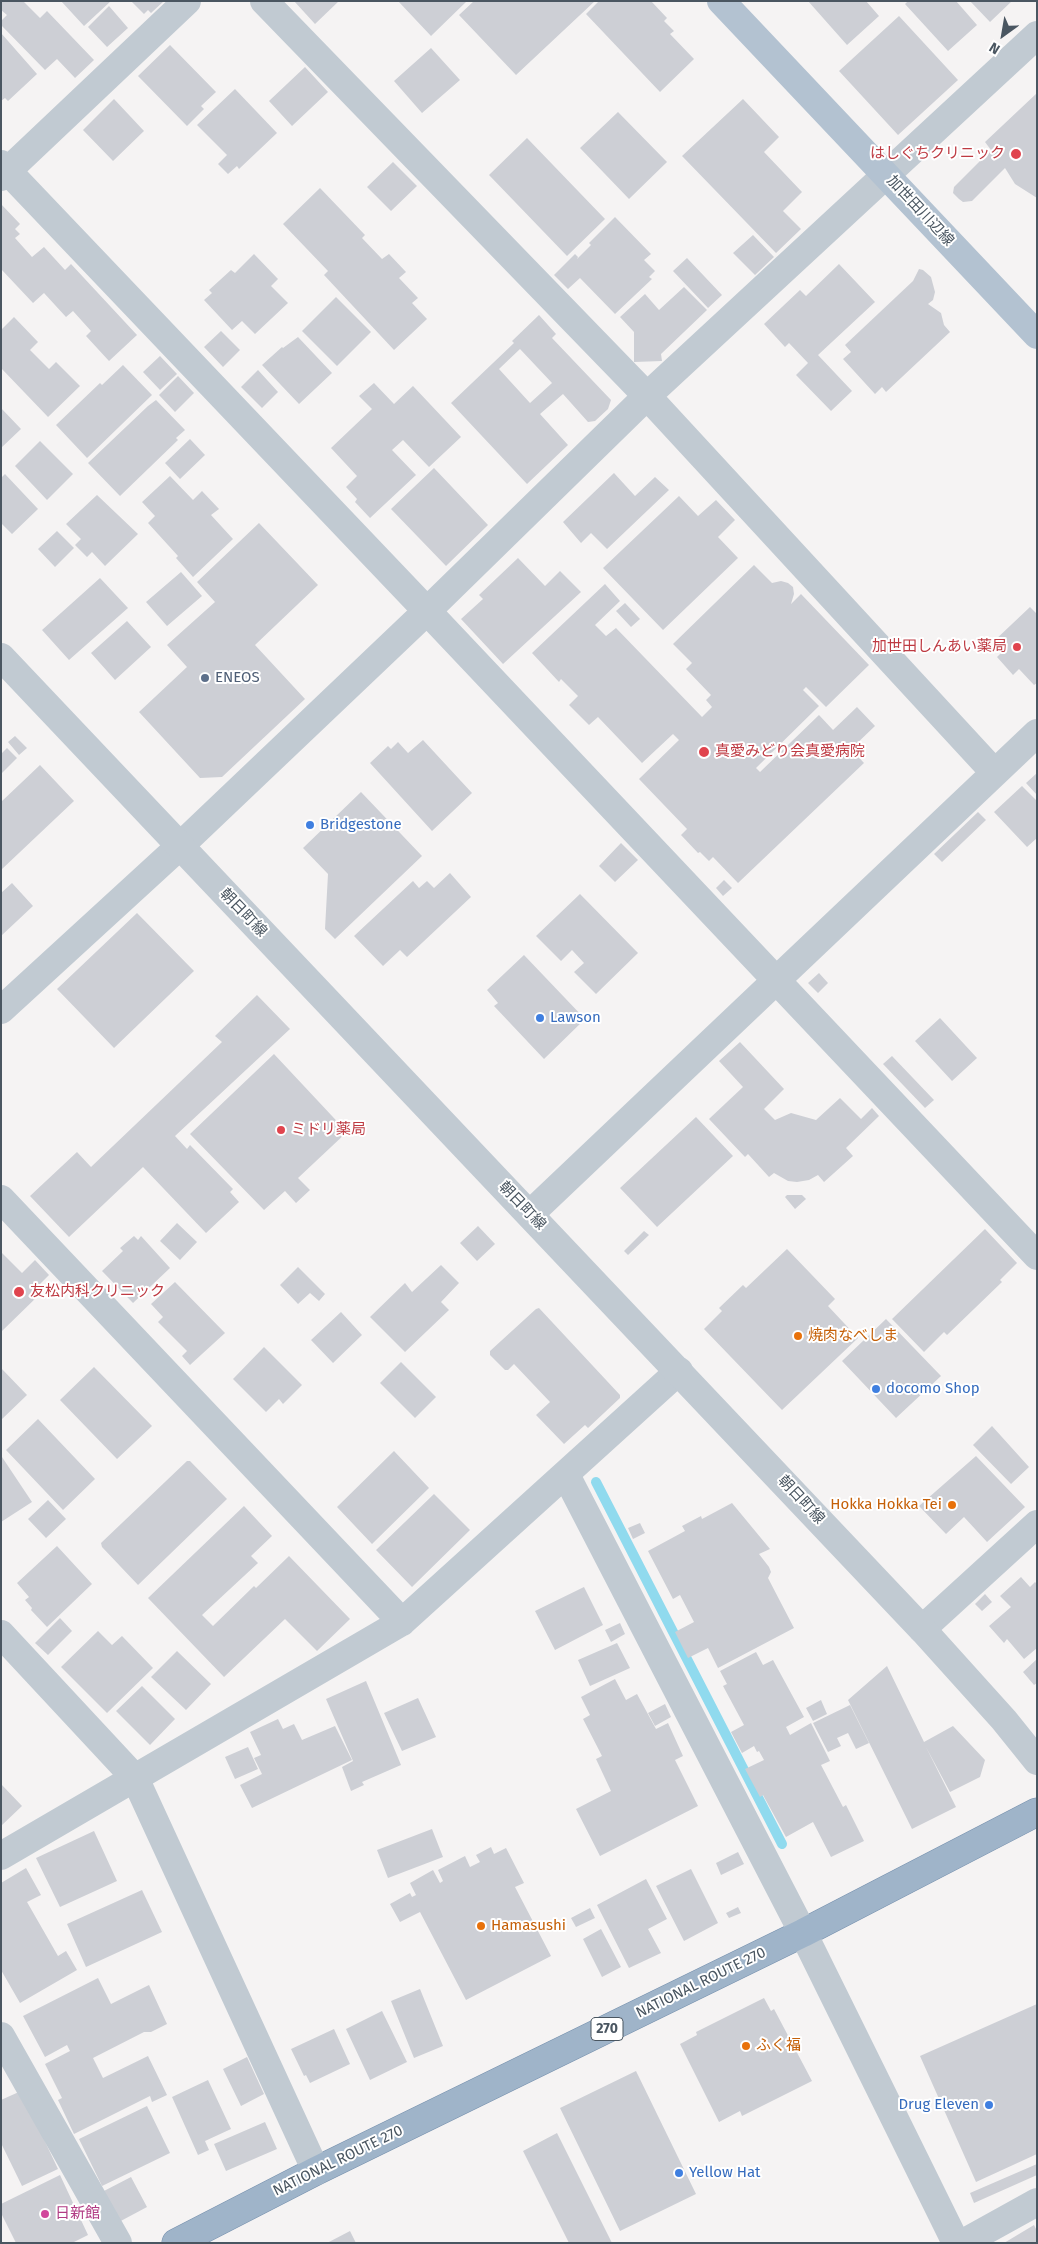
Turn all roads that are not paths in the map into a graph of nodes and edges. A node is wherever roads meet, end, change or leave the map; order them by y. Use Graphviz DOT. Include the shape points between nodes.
graph roads {
  1 [pos="187,1"];
  2 [pos="264,1"];
  3 [pos="721,1"];
  4 [pos="1037,35"];
  5 [pos="3,171"];
  6 [pos="886,175"];
  7 [pos="1037,335"];
  8 [pos="647,396"];
  9 [pos="427,611"];
  10 [pos="1,656"];
  11 [pos="1037,733"];
  12 [pos="994,772"];
  13 [pos="180,846"];
  14 [pos="776,981"];
  15 [pos="1,1010"];
  16 [pos="1,1199"];
  17 [pos="530,1214"];
  18 [pos="1037,1256"];
  19 [pos="679,1371"];
  20 [pos="566,1475"];
  21 [pos="1037,1524"];
  22 [pos="402,1622"];
  23 [pos="922,1629"];
  24 [pos="1,1634"];
  25 [pos="1037,1761"];
  26 [pos="135,1778"];
  27 [pos="1037,1812"];
  28 [pos="1,1856"];
  29 [pos="803,1933"];
  30 [pos="1,2036"];
  31 [pos="316,2172"];
  32 [pos="1037,2202"];
  33 [pos="118,2243"];
  34 [pos="176,2243"];
  35 [pos="956,2243"];
  36 [pos="963,2243"];
  1 -- 5 [label="street"];
  2 -- 8 [label="street"];
  3 -- 6 [label="main road, 加世田川辺線"];
  4 -- 6 [label="street"];
  5 -- 9 [label="street"];
  6 -- 7 [label="main road, 加世田川辺線"];
  6 -- 8 [label="street"];
  8 -- 9 [label="street"];
  8 -- 12 [label="street"];
  9 -- 13 [label="street"];
  9 -- 14 [label="street"];
  10 -- 13 [label="street, 朝日町線"];
  11 -- 12 [label="street"];
  12 -- 14 [label="street"];
  13 -- 15 [label="street"];
  13 -- 17 [label="street, 朝日町線"];
  14 -- 17 [label="street"];
  14 -- 18 [label="street"];
  16 -- 22 [label="street"];
  17 -- 19 [label="street, 朝日町線"];
  19 -- 20 [label="street"];
  19 -- 23 [label="street, 朝日町線"];
  20 -- 22 [label="street"];
  20 -- 29 [label="street"];
  21 -- 23 [label="street"];
  22 -- 26 [label="street"];
  23 -- 25 [label="street, 朝日町線"];
  24 -- 26 [label="street"];
  26 -- 28 [label="street"];
  26 -- 31 [label="street"];
  27 -- 29 [label="highway, NATIONAL ROUTE 270 / 270"];
  29 -- 31 [label="highway, NATIONAL ROUTE 270 / 270"];
  29 -- 35 [label="street"];
  30 -- 33 [label="street"];
  31 -- 34 [label="highway, NATIONAL ROUTE 270 / 270"];
  32 -- 36 [label="street"];
}
